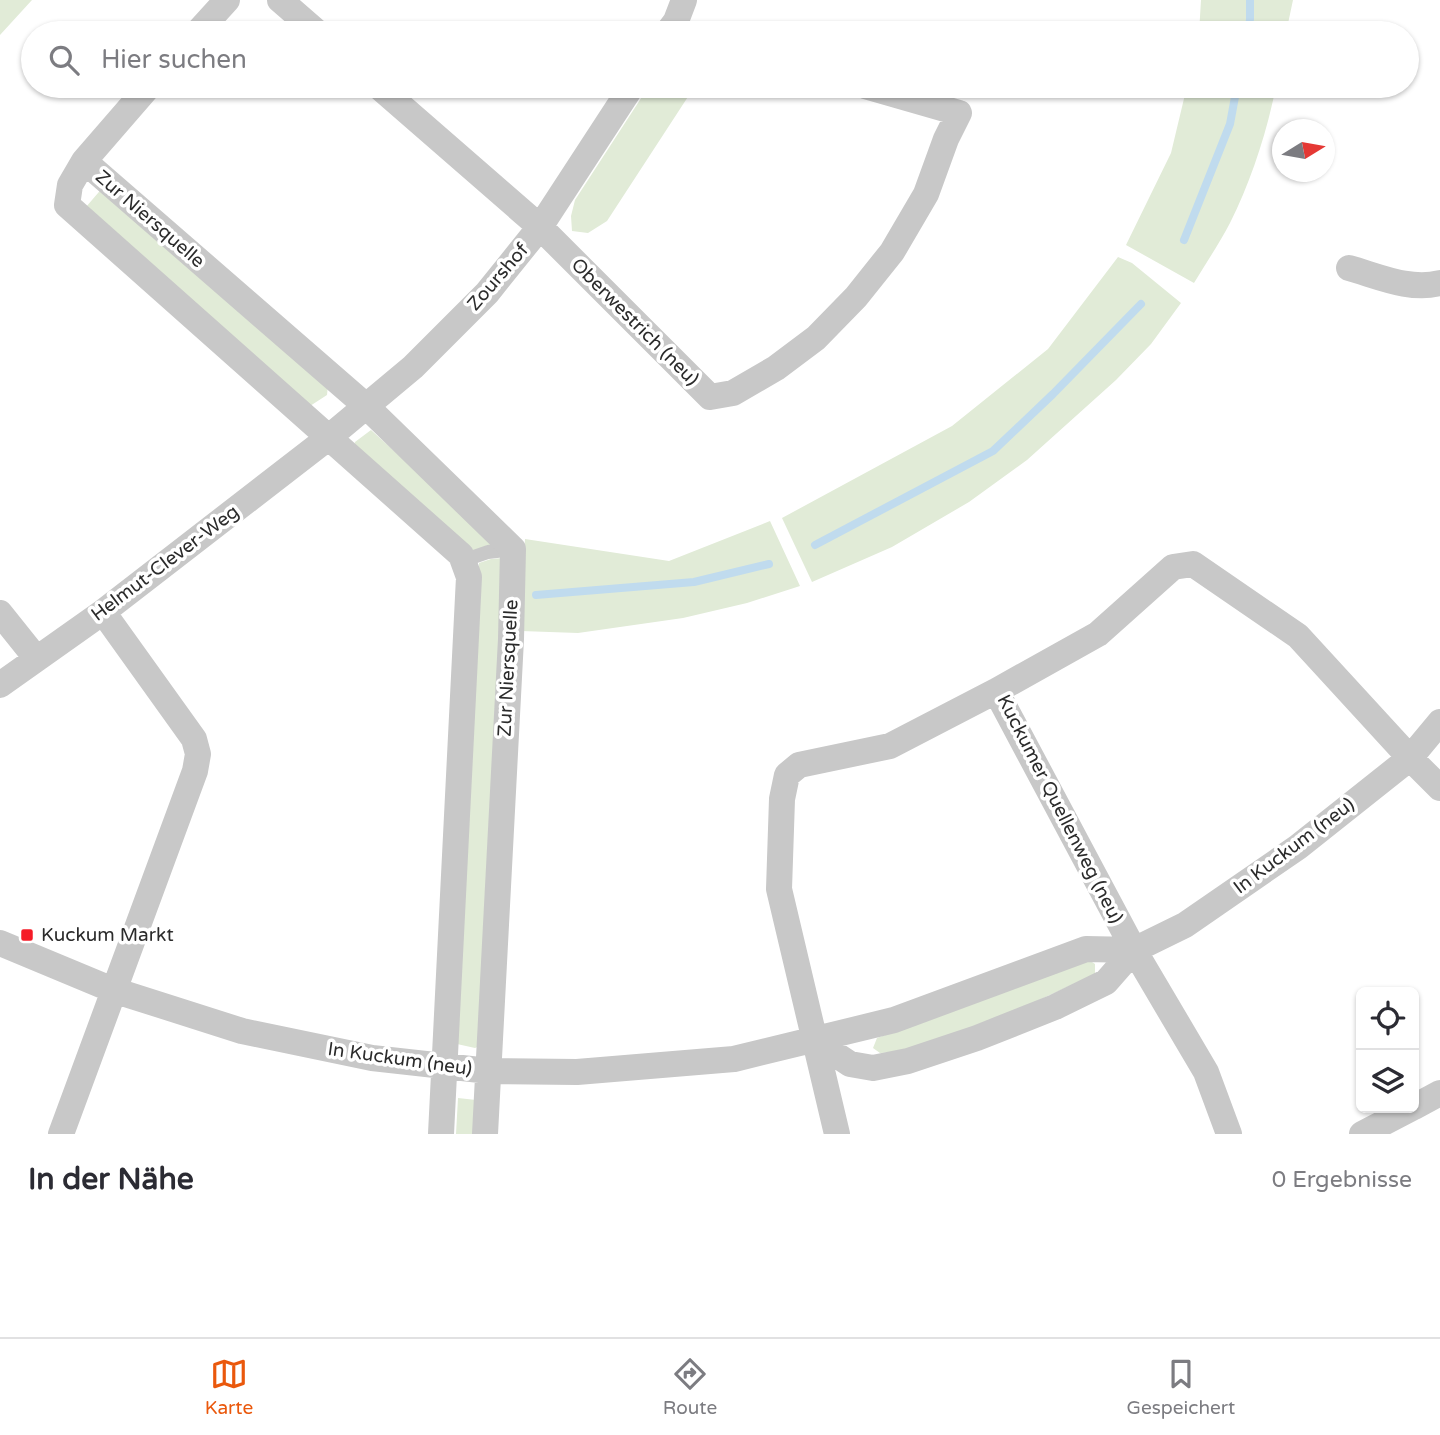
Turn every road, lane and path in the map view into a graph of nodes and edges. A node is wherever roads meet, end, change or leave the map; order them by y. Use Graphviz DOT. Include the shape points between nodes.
graph roads {
  1 [pos="227,0"];
  2 [pos="280,0"];
  3 [pos="208,21"];
  4 [pos="304,21"];
  5 [pos="139,98"];
  6 [pos="392,98"];
  7 [pos="624,98"];
  8 [pos="907,98"];
  9 [pos="84,161"];
  10 [pos="540,228"];
  11 [pos="1349,268"];
  12 [pos="1440,283"];
  13 [pos="366,406"];
  14 [pos="328,438"];
  15 [pos="513,549"];
  16 [pos="462,561"];
  17 [pos="103,612"];
  18 [pos="0,613"];
  19 [pos="36,658"];
  20 [pos="0,685"];
  21 [pos="996,691"];
  22 [pos="1440,722"];
  23 [pos="1410,758"];
  24 [pos="1440,788"];
  25 [pos="0,943"];
  26 [pos="1134,950"];
  27 [pos="113,990"];
  28 [pos="814,1040"];
  29 [pos="444,1066"];
  30 [pos="489,1071"];
  31 [pos="1440,1093"];
  32 [pos="1419,1104"];
  33 [pos="1402,1113"];
  34 [pos="61,1134"];
  35 [pos="441,1134"];
  36 [pos="485,1134"];
  37 [pos="837,1134"];
  38 [pos="1230,1134"];
  39 [pos="1362,1134"];
  1 -- 3 [label="street"];
  2 -- 4 [label="street"];
  5 -- 9 [label="street"];
  6 -- 10 [label="street"];
  7 -- 10 [label="street, Zourshof"];
  8 -- 10 [label="street, Oberwestrich (neu)" via="959,113 926,194 892,252 816,338 733,393 710,397"];
  9 -- 13 [label="street, Zur Niersquelle"];
  9 -- 14 [label="street, Zur Niersquelle" via="70,185 67,205"];
  10 -- 13 [label="street, Zourshof" via="487,293 413,367"];
  11 -- 12 [label="street" via="1401,283"];
  13 -- 14 [label="street, Zourshof"];
  13 -- 15 [label="street, Zur Niersquelle"];
  14 -- 16 [label="street, Zur Niersquelle" via="461,555"];
  14 -- 17 [label="street, Helmut-Clever-Weg"];
  15 -- 16 [label="lane"];
  15 -- 30 [label="street, Zur Niersquelle"];
  16 -- 29 [label="street" via="469,577"];
  17 -- 19 [label="street, Helmut-Clever-Weg"];
  17 -- 27 [label="street" via="194,738 198,754"];
  18 -- 19 [label="street"];
  19 -- 20 [label="street, Helmut-Clever-Weg"];
  21 -- 23 [label="street, Kuckumer Quellenweg (neu)" via="1098,634 1173,567 1193,564 1298,636"];
  21 -- 26 [label="street, Kuckumer Quellenweg (neu)"];
  21 -- 28 [label="street" via="890,746 799,765 787,775 779,889"];
  22 -- 23 [label="street, In Kuckum (neu)"];
  23 -- 24 [label="street, Kuckumer Quellenweg (neu)"];
  23 -- 26 [label="street, In Kuckum (neu)" via="1298,846 1185,925"];
  25 -- 27 [label="street, In Kuckum (neu)"];
  26 -- 28 [label="street, In Kuckum (neu)" via="1086,949 894,1020"];
  26 -- 28 [label="street, In Kuckum (neu)" via="1106,982 1055,1007 908,1060 873,1068 850,1063"];
  26 -- 38 [label="street, Kuckumer Quellenweg (neu)" via="1206,1072"];
  27 -- 29 [label="street, In Kuckum (neu)" via="242,1031 372,1058"];
  27 -- 34 [label="street"];
  28 -- 30 [label="street, In Kuckum (neu)" via="734,1059 577,1072"];
  28 -- 37 [label="street"];
  29 -- 30 [label="street, In Kuckum (neu)"];
  29 -- 35 [label="street"];
  30 -- 36 [label="street, Zur Niersquelle"];
  31 -- 32 [label="street"];
  33 -- 39 [label="street"];
}
